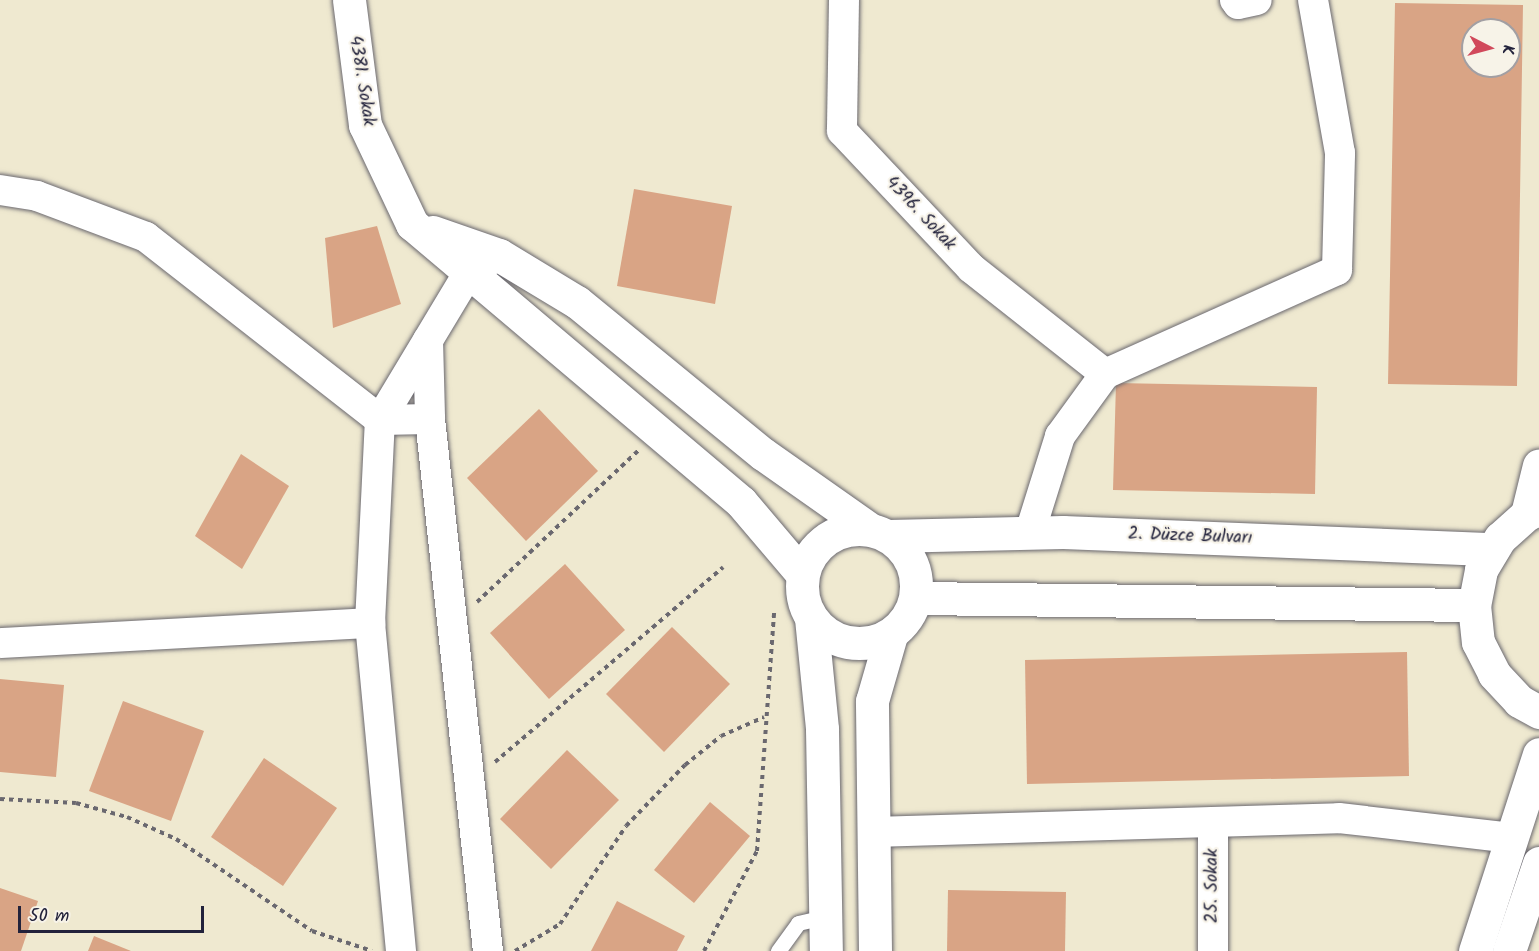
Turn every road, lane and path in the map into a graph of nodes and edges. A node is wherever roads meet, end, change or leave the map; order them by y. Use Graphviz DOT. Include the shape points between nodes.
graph roads {
  1 [pos="349,0"];
  2 [pos="844,0"];
  3 [pos="1235,0"];
  4 [pos="1257,0"];
  5 [pos="1313,0"];
  6 [pos="0,190"];
  7 [pos="412,224"];
  8 [pos="500,255"];
  9 [pos="469,272"];
  10 [pos="428,340"];
  11 [pos="1105,374"];
  12 [pos="430,419"];
  13 [pos="380,420"];
  14 [pos="656,430"];
  15 [pos="1539,465"];
  16 [pos="1533,511"];
  17 [pos="1030,532"];
  18 [pos="879,533"];
  19 [pos="1493,549"];
  20 [pos="723,567"];
  21 [pos="802,574"];
  22 [pos="915,598"];
  23 [pos="1474,605"];
  24 [pos="774,612"];
  25 [pos="452,618"];
  26 [pos="811,618"];
  27 [pos="370,623"];
  28 [pos="891,635"];
  29 [pos="0,643"];
  30 [pos="1539,712"];
  31 [pos="765,717"];
  32 [pos="1539,754"];
  33 [pos="469,776"];
  34 [pos="0,799"];
  35 [pos="1213,822"];
  36 [pos="873,831"];
  37 [pos="1512,838"];
  38 [pos="1539,863"];
  39 [pos="825,916"];
  40 [pos="372,951"];
  41 [pos="401,951"];
  42 [pos="488,951"];
  43 [pos="514,951"];
  44 [pos="704,951"];
  45 [pos="778,951"];
  46 [pos="826,951"];
  47 [pos="875,951"];
  48 [pos="1214,951"];
  49 [pos="1475,951"];
  50 [pos="1509,951"];
  1 -- 7 [label="main road, 4381. Sokak" via="365,125"];
  2 -- 11 [label="street, 4396. Sokak" via="842,131 971,268"];
  3 -- 4 [label="street" via="1238,4"];
  5 -- 11 [label="street" via="1340,153 1337,270"];
  6 -- 13 [label="street" via="38,196 146,237"];
  7 -- 8 [label="main road"];
  7 -- 9 [label="main road"];
  8 -- 9 [label="street"];
  8 -- 18 [label="main road" via="578,302 763,454"];
  9 -- 10 [label="street"];
  9 -- 14 [label="main road"];
  10 -- 12 [label="street"];
  10 -- 13 [label="street"];
  11 -- 17 [label="street" via="1060,436"];
  12 -- 13 [label="street"];
  12 -- 25 [label="street"];
  13 -- 27 [label="street"];
  14 -- 21 [label="main road" via="741,502"];
  14 -- 25 [label="path" via="464,614"];
  15 -- 16 [label="main road"];
  16 -- 19 [label="main road" via="1500,538"];
  17 -- 18 [label="main road, 2. Düzce Bulvarı"];
  17 -- 19 [label="main road, 2. Düzce Bulvarı"];
  18 -- 21 [label="main road" via="844,531 820,543"];
  18 -- 22 [label="main road" via="912,563 917,580"];
  19 -- 23 [label="main road" via="1481,570"];
  20 -- 33 [label="path" via="482,773"];
  21 -- 26 [label="main road" via="801,590"];
  22 -- 23 [label="main road"];
  22 -- 28 [label="main road" via="911,613"];
  23 -- 30 [label="main road" via="1478,642 1494,675 1519,701"];
  24 -- 31 [label="path"];
  25 -- 33 [label="street"];
  26 -- 28 [label="main road" via="823,632 847,642 874,642"];
  26 -- 39 [label="main road" via="822,729"];
  27 -- 29 [label="street"];
  27 -- 41 [label="street"];
  28 -- 36 [label="main road" via="872,701"];
  31 -- 43 [label="path" via="721,736 685,765 626,826 560,924"];
  31 -- 44 [label="path" via="758,851"];
  32 -- 37 [label="main road"];
  33 -- 42 [label="street"];
  34 -- 40 [label="path" via="76,803 127,817 176,839 312,931"];
  35 -- 36 [label="street"];
  35 -- 37 [label="street" via="1339,818"];
  35 -- 48 [label="street, 25. Sokak"];
  36 -- 47 [label="main road"];
  37 -- 49 [label="main road"];
  38 -- 50 [label="main road"];
  39 -- 45 [label="lane" via="798,923"];
  39 -- 46 [label="main road"];
}
